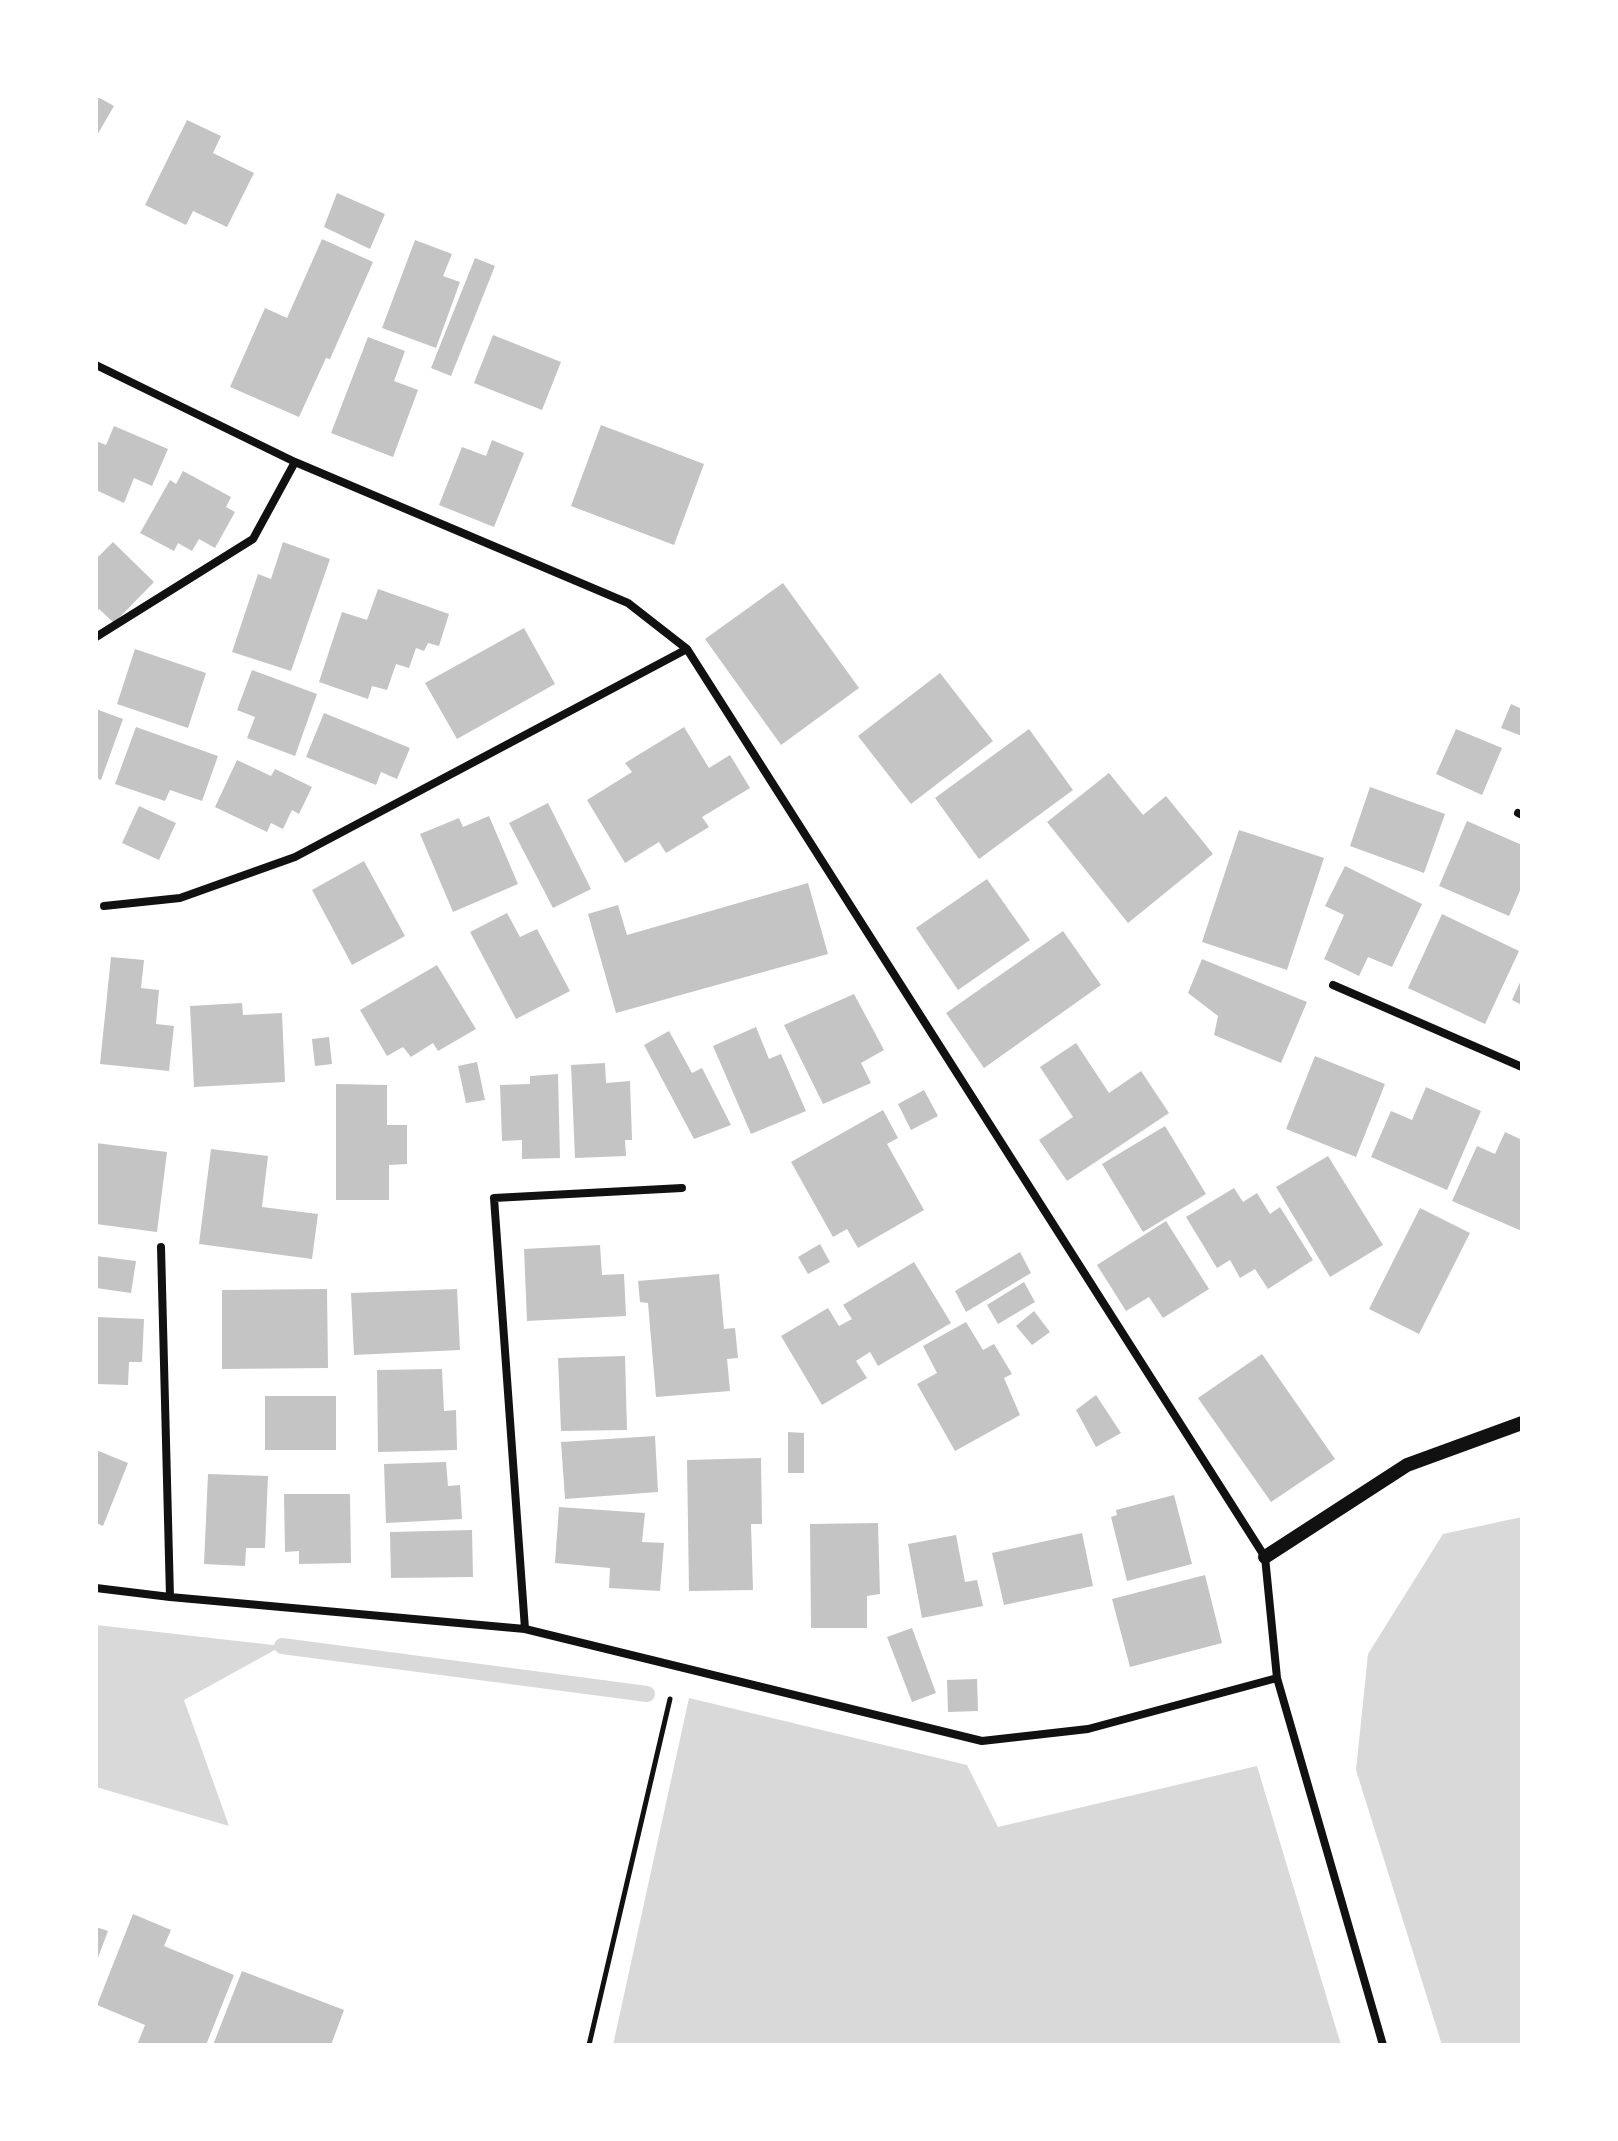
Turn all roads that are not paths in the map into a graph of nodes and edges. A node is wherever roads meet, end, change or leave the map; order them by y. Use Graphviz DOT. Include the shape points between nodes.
graph roads {
  1 [pos="96,365"];
  2 [pos="295,462"];
  3 [pos="96,637"];
  4 [pos="687,649"];
  5 [pos="104,906"];
  6 [pos="1333,985"];
  7 [pos="1522,1067"];
  8 [pos="682,1188"];
  9 [pos="161,1247"];
  10 [pos="1522,1423"];
  11 [pos="1265,1557"];
  12 [pos="96,1588"];
  13 [pos="170,1597"];
  14 [pos="525,1629"];
  15 [pos="1277,1678"];
  16 [pos="1383,2045"];
  1 -- 2 [label="street"];
  2 -- 3 [label="street" via="253,539"];
  2 -- 4 [label="street" via="628,603"];
  4 -- 5 [label="street" via="295,857 180,898"];
  4 -- 11 [label="street"];
  6 -- 7 [label="street"];
  8 -- 14 [label="street" via="494,1198"];
  9 -- 13 [label="street"];
  10 -- 11 [label="street" via="1407,1465"];
  11 -- 15 [label="street"];
  12 -- 13 [label="street"];
  13 -- 14 [label="street"];
  14 -- 15 [label="street" via="982,1741 1088,1729"];
  15 -- 16 [label="street"];
}
